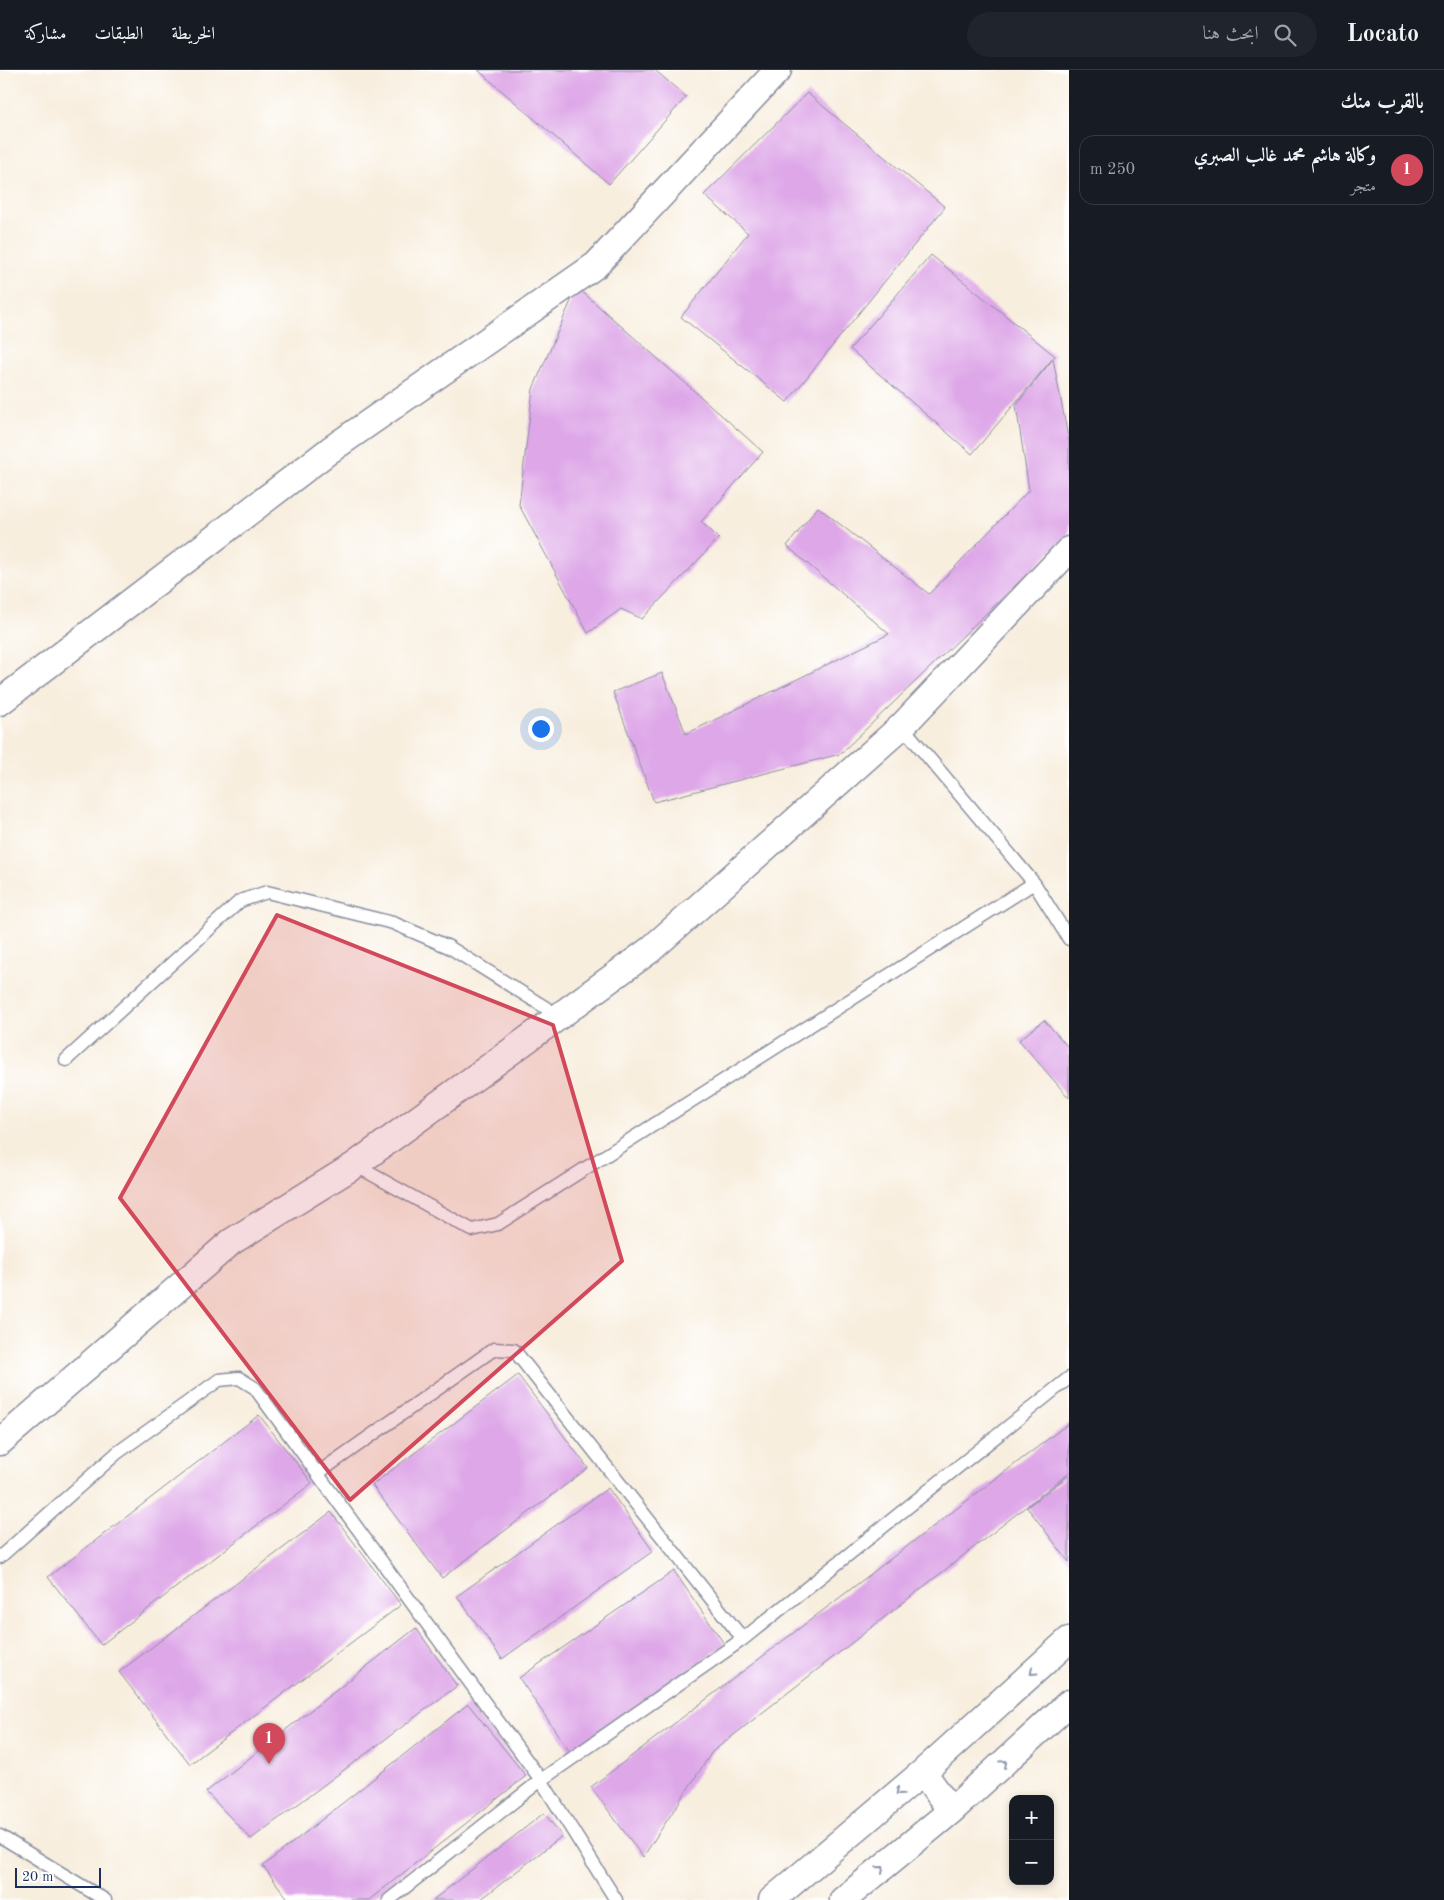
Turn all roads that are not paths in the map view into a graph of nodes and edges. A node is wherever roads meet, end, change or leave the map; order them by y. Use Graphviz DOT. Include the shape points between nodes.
graph roads {
  1 [pos="778,70"];
  2 [pos="1069,550"];
  3 [pos="0,702"];
  4 [pos="902,726"];
  5 [pos="1034,883"];
  6 [pos="1069,939"];
  7 [pos="558,1016"];
  8 [pos="66,1060"];
  9 [pos="355,1165"];
  10 [pos="1069,1378"];
  11 [pos="0,1442"];
  12 [pos="318,1473"];
  13 [pos="0,1557"];
  14 [pos="743,1639"];
  15 [pos="1069,1640"];
  16 [pos="1069,1703"];
  17 [pos="923,1772"];
  18 [pos="541,1780"];
  19 [pos="951,1811"];
  20 [pos="0,1836"];
  21 [pos="105,1900"];
  22 [pos="389,1900"];
  23 [pos="616,1900"];
  24 [pos="772,1900"];
  25 [pos="844,1900"];
  1 -- 3 [label="street" via="596,265 330,450"];
  2 -- 4 [label="street"];
  4 -- 5 [label="lane"];
  4 -- 7 [label="street" via="650,950"];
  5 -- 6 [label="lane"];
  5 -- 9 [label="lane" via="498,1224 472,1230"];
  7 -- 8 [label="lane" via="449,948 393,923 267,892 240,901"];
  7 -- 9 [label="street"];
  9 -- 11 [label="street" via="231,1242"];
  10 -- 14 [label="lane"];
  12 -- 13 [label="lane" via="256,1388 239,1378 219,1380 117,1453"];
  12 -- 14 [label="lane" via="494,1349 514,1350"];
  12 -- 18 [label="lane"];
  14 -- 18 [label="lane"];
  15 -- 17 [label="street, one-way"];
  19 -- 16 [label="street, one-way"];
  17 -- 19 [label="street"];
  17 -- 24 [label="street, one-way"];
  18 -- 22 [label="lane"];
  18 -- 23 [label="lane"];
  25 -- 19 [label="street, one-way"];
  20 -- 21 [label="lane"];
}
